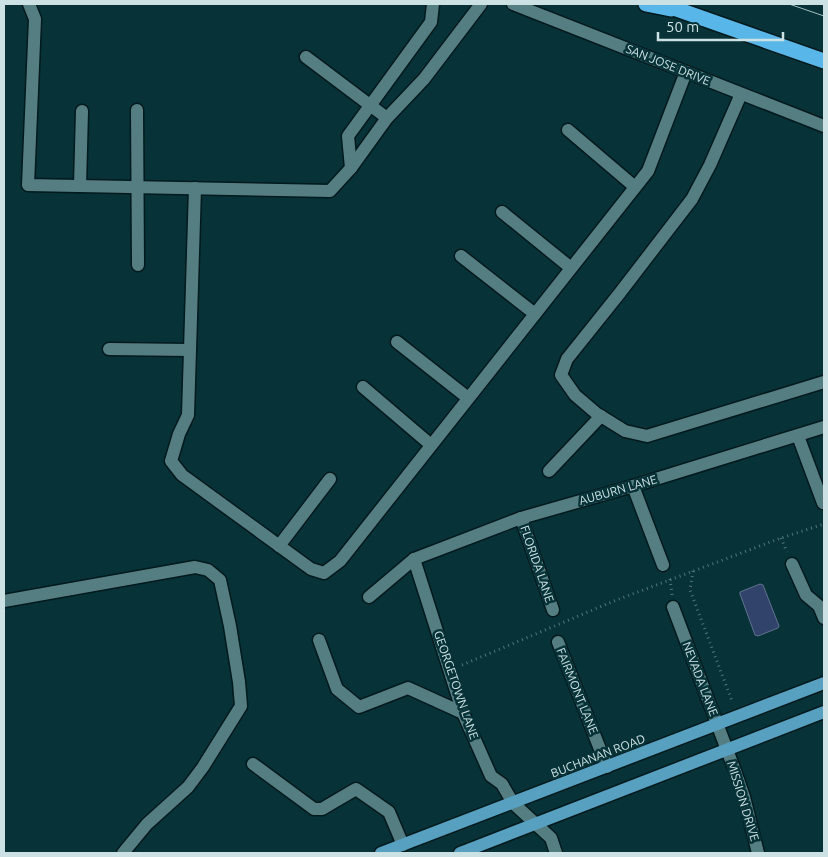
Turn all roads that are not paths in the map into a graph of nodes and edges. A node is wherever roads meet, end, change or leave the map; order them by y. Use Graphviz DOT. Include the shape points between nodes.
graph roads {
  1 [pos="29,4"];
  2 [pos="432,4"];
  3 [pos="481,4"];
  4 [pos="512,4"];
  5 [pos="646,4"];
  6 [pos="662,4"];
  7 [pos="682,11"];
  8 [pos="306,56"];
  9 [pos="824,61"];
  10 [pos="686,72"];
  11 [pos="741,94"];
  12 [pos="370,105"];
  13 [pos="137,110"];
  14 [pos="82,111"];
  15 [pos="387,118"];
  16 [pos="824,126"];
  17 [pos="568,130"];
  18 [pos="351,168"];
  19 [pos="80,186"];
  20 [pos="138,187"];
  21 [pos="635,187"];
  22 [pos="195,188"];
  23 [pos="502,212"];
  24 [pos="461,256"];
  25 [pos="138,265"];
  26 [pos="571,268"];
  27 [pos="535,314"];
  28 [pos="398,342"];
  29 [pos="109,349"];
  30 [pos="190,350"];
  31 [pos="824,382"];
  32 [pos="363,387"];
  33 [pos="468,398"];
  34 [pos="601,416"];
  35 [pos="824,426"];
  36 [pos="798,436"];
  37 [pos="431,445"];
  38 [pos="549,471"];
  39 [pos="330,479"];
  40 [pos="633,486"];
  41 [pos="822,503"];
  42 [pos="522,518"];
  43 [pos="279,546"];
  44 [pos="414,559"];
  45 [pos="792,564"];
  46 [pos="663,565"];
  47 [pos="369,597"];
  48 [pos="4,601"];
  49 [pos="673,607"];
  50 [pos="554,610"];
  51 [pos="824,618"];
  52 [pos="319,640"];
  53 [pos="558,642"];
  54 [pos="824,683"];
  55 [pos="824,712"];
  56 [pos="463,713"];
  57 [pos="717,725"];
  58 [pos="727,750"];
  59 [pos="253,764"];
  60 [pos="607,766"];
  61 [pos="513,803"];
  62 [pos="537,824"];
  63 [pos="403,845"];
  64 [pos="123,853"];
  65 [pos="381,853"];
  66 [pos="460,853"];
  67 [pos="556,853"];
  68 [pos="758,853"];
  1 -- 19 [label="street" via="35,19 28,185"];
  2 -- 12 [label="street" via="431,22"];
  3 -- 15 [label="street" via="424,79"];
  4 -- 10 [label="street, SAN JOSE DRIVE"];
  5 -- 7 [label="highway"];
  6 -- 7 [label="highway"];
  7 -- 9 [label="highway"];
  8 -- 12 [label="street"];
  10 -- 11 [label="street, SAN JOSE DRIVE"];
  10 -- 21 [label="street" via="648,171"];
  11 -- 16 [label="street, SAN JOSE DRIVE"];
  11 -- 34 [label="street" via="692,199 567,359 561,375 575,395"];
  12 -- 15 [label="street"];
  12 -- 18 [label="street" via="348,136"];
  13 -- 20 [label="street"];
  14 -- 19 [label="street"];
  15 -- 18 [label="street"];
  17 -- 21 [label="street"];
  18 -- 22 [label="street" via="330,191"];
  19 -- 20 [label="street"];
  20 -- 22 [label="street"];
  20 -- 25 [label="street"];
  21 -- 26 [label="street"];
  22 -- 30 [label="street"];
  23 -- 26 [label="street"];
  24 -- 27 [label="street"];
  26 -- 27 [label="street"];
  27 -- 33 [label="street"];
  28 -- 33 [label="street"];
  29 -- 30 [label="street"];
  30 -- 43 [label="street" via="188,415 178,434 171,461 182,475"];
  31 -- 34 [label="street" via="648,436 625,431"];
  32 -- 37 [label="street"];
  33 -- 37 [label="street"];
  34 -- 38 [label="street"];
  35 -- 36 [label="street, AUBURN LANE"];
  36 -- 40 [label="street, AUBURN LANE"];
  36 -- 41 [label="street"];
  37 -- 43 [label="street" via="340,561 324,573 311,569"];
  39 -- 43 [label="street"];
  40 -- 42 [label="street, AUBURN LANE"];
  40 -- 46 [label="street"];
  42 -- 44 [label="street, AUBURN LANE"];
  42 -- 50 [label="street, FLORIDA LANE"];
  44 -- 47 [label="street, AUBURN LANE"];
  44 -- 56 [label="street, GEORGETOWN LANE"];
  45 -- 51 [label="street" via="806,595 819,606"];
  48 -- 64 [label="street" via="194,567 208,570 220,580 239,682 240,706 188,787 147,824"];
  49 -- 57 [label="street, NEVADA LANE"];
  52 -- 56 [label="street" via="337,689 359,707 408,688"];
  53 -- 60 [label="street, FAIRMONT LANE"];
  54 -- 57 [label="main road, BUCHANAN ROAD"];
  55 -- 58 [label="main road"];
  56 -- 61 [label="street, GEORGETOWN LANE" via="491,776 502,784"];
  57 -- 58 [label="street, NEVADA LANE"];
  57 -- 60 [label="main road, BUCHANAN ROAD"];
  58 -- 62 [label="main road"];
  58 -- 68 [label="street, MISSION DRIVE" via="744,797"];
  59 -- 63 [label="street" via="314,809 322,809 356,789 389,812"];
  60 -- 61 [label="main road, BUCHANAN ROAD"];
  61 -- 62 [label="street, GEORGETOWN LANE"];
  61 -- 63 [label="main road, BUCHANAN ROAD"];
  62 -- 66 [label="main road"];
  62 -- 67 [label="street, GEORGETOWN LANE" via="552,838"];
  63 -- 65 [label="main road, BUCHANAN ROAD"];
}
